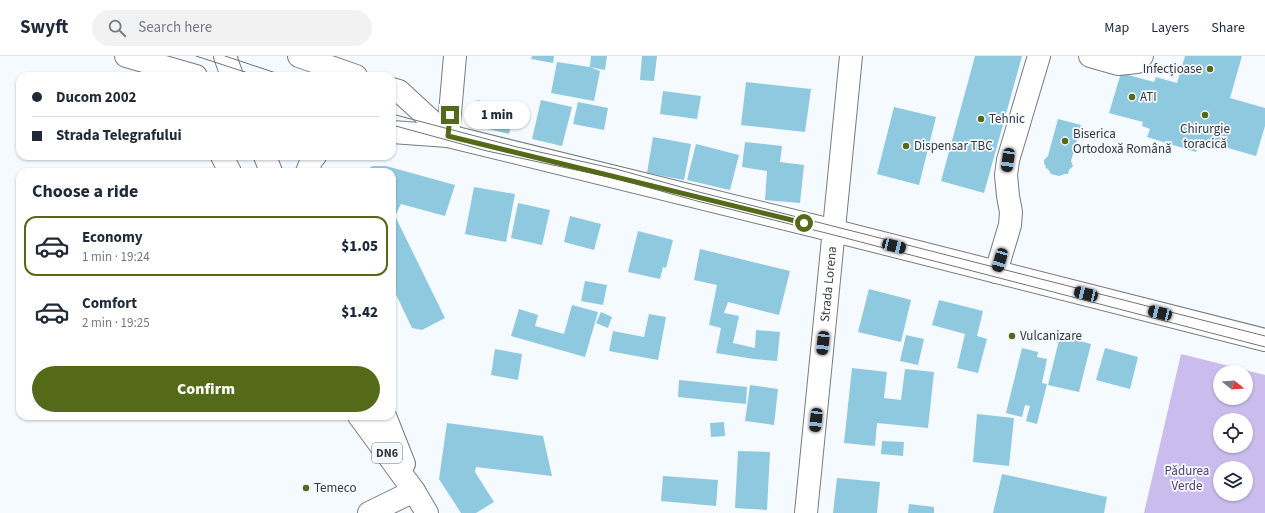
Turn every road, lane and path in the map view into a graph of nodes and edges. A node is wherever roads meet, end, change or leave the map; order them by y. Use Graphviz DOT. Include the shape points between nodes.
graph roads {
  1 [pos="126,56"];
  2 [pos="225,56"];
  3 [pos="299,56"];
  4 [pos="456,56"];
  5 [pos="851,56"];
  6 [pos="1039,56"];
  7 [pos="1090,56"];
  8 [pos="1142,56"];
  9 [pos="188,70"];
  10 [pos="231,72"];
  11 [pos="345,72"];
  12 [pos="396,90"];
  13 [pos="396,132"];
  14 [pos="448,136"];
  15 [pos="835,231"];
  16 [pos="996,272"];
  17 [pos="1265,340"];
  18 [pos="362,420"];
  19 [pos="387,420"];
  20 [pos="414,491"];
  21 [pos="368,513"];
  22 [pos="427,513"];
  23 [pos="806,513"];
  1 -- 9 [label="main road"];
  2 -- 10 [label="main road"];
  3 -- 11 [label="main road"];
  4 -- 14 [label="main road"];
  5 -- 15 [label="main road, Strada Lorena"];
  6 -- 16 [label="main road" via="1008,160 1006,174 1011,212 1010,225"];
  7 -- 8 [label="main road" via="1118,64 1137,62"];
  12 -- 14 [label="main road"];
  13 -- 14 [label="main road"];
  14 -- 15 [label="main road"];
  15 -- 16 [label="main road"];
  15 -- 23 [label="main road, Strada Lorena"];
  16 -- 17 [label="main road"];
  18 -- 20 [label="main road, DN6"];
  19 -- 20 [label="main road, DN6"];
  20 -- 21 [label="main road"];
  20 -- 22 [label="main road, DN6"];
}
